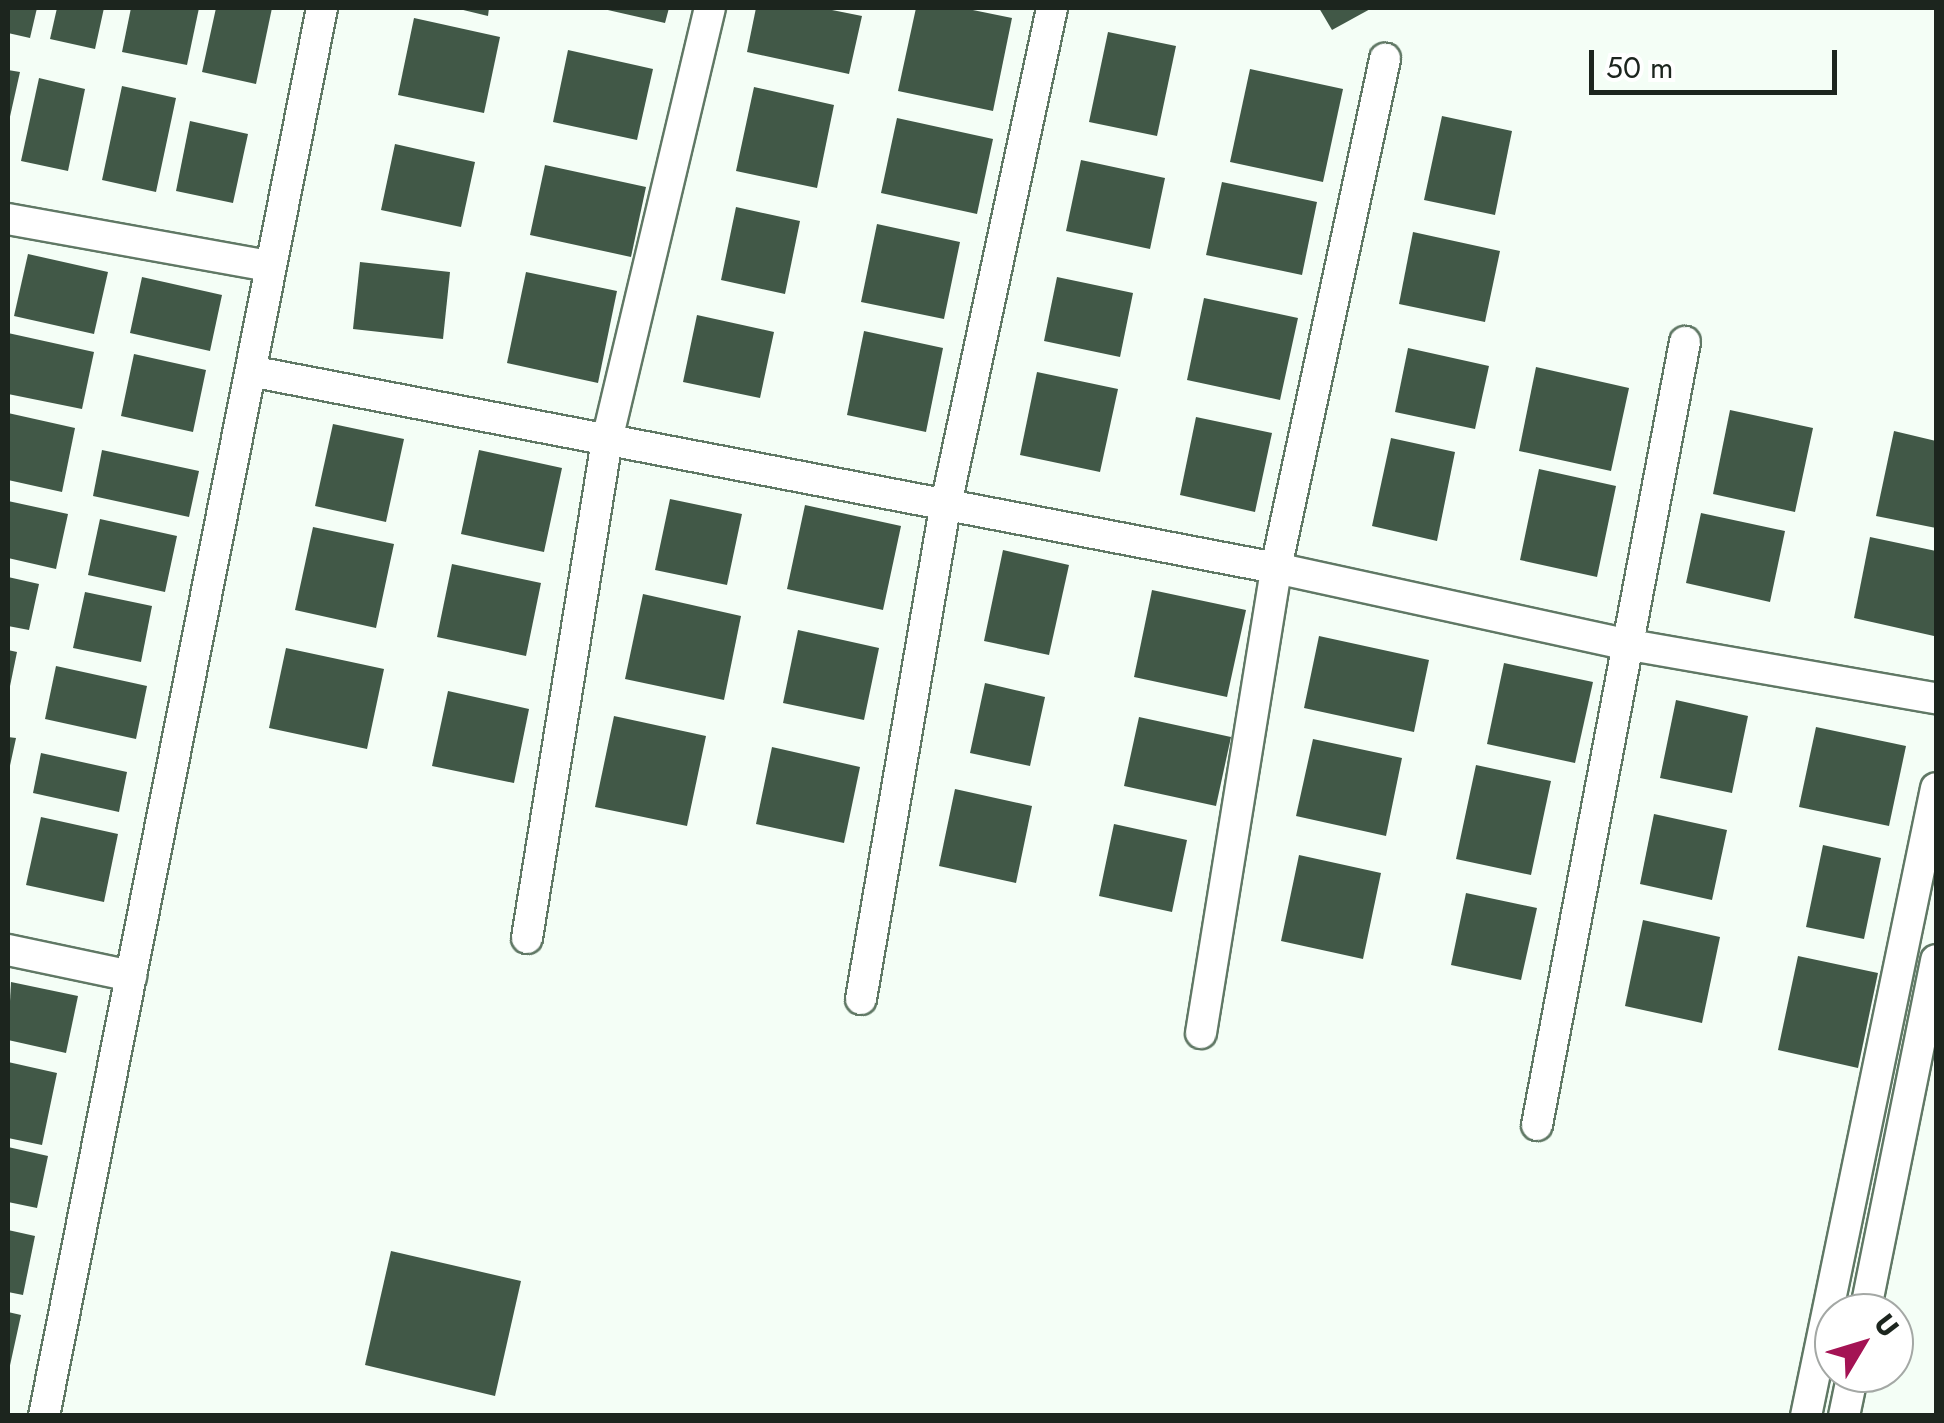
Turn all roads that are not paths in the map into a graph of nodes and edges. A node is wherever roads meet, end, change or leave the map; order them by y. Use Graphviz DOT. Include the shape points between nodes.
graph roads {
  1 [pos="322,8"];
  2 [pos="710,8"];
  3 [pos="1052,8"];
  4 [pos="1385,58"];
  5 [pos="8,219"];
  6 [pos="268,266"];
  7 [pos="1684,342"];
  8 [pos="255,372"];
  9 [pos="607,440"];
  10 [pos="945,509"];
  11 [pos="1276,568"];
  12 [pos="1625,644"];
  13 [pos="1936,698"];
  14 [pos="1936,788"];
  15 [pos="527,938"];
  16 [pos="8,950"];
  17 [pos="1936,960"];
  18 [pos="131,976"];
  19 [pos="861,999"];
  20 [pos="1201,1032"];
  21 [pos="1538,1124"];
  22 [pos="1869,1293"];
  23 [pos="44,1416"];
  24 [pos="1806,1416"];
  1 -- 6 [label="street"];
  2 -- 9 [label="street"];
  3 -- 10 [label="street"];
  4 -- 11 [label="street"];
  5 -- 6 [label="street"];
  6 -- 8 [label="street"];
  7 -- 12 [label="street"];
  8 -- 9 [label="street"];
  8 -- 18 [label="street" via="191,652"];
  9 -- 10 [label="street"];
  9 -- 15 [label="street"];
  10 -- 11 [label="street"];
  10 -- 19 [label="street"];
  11 -- 12 [label="street"];
  11 -- 20 [label="street"];
  12 -- 13 [label="street"];
  12 -- 21 [label="street"];
  14 -- 24 [label="street"];
  16 -- 18 [label="street"];
  17 -- 22 [label="street"];
  18 -- 23 [label="street"];
}
